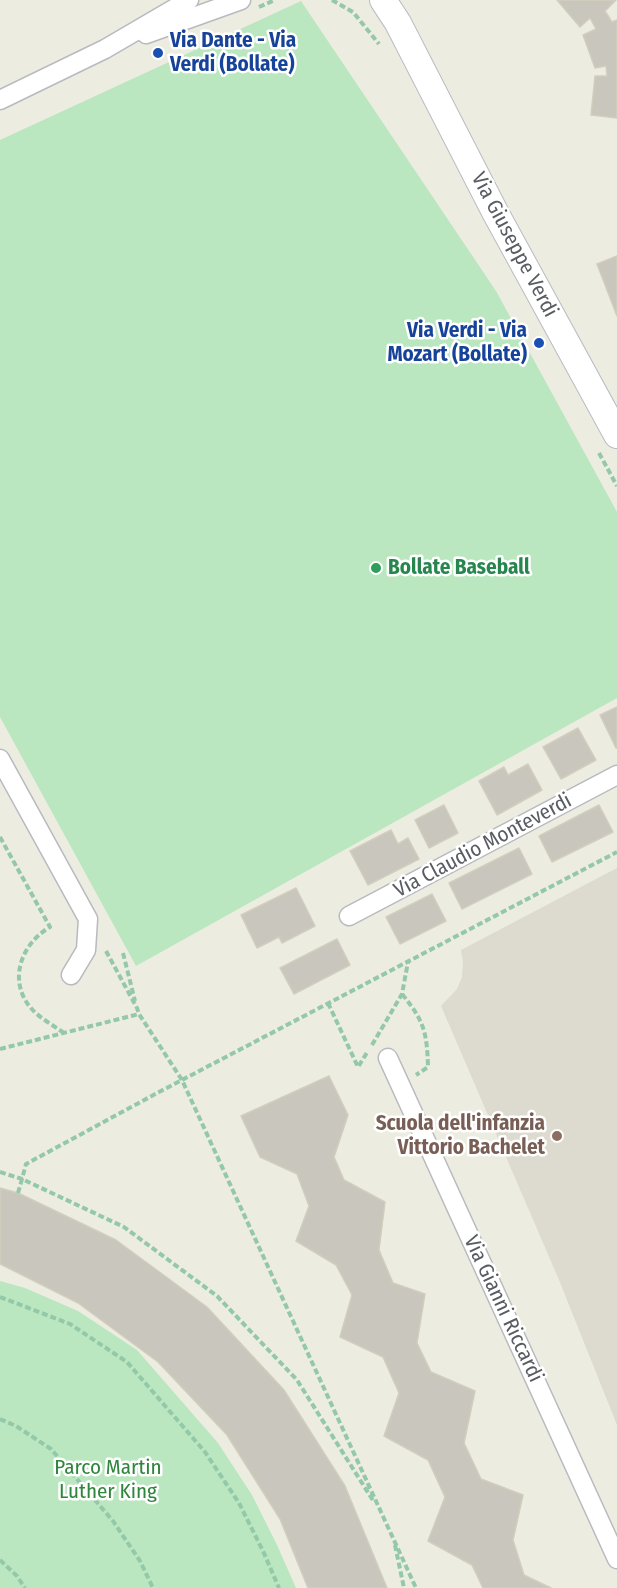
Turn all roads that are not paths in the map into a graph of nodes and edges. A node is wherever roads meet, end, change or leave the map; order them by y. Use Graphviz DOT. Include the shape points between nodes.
graph roads {
  1 [pos="189,0"];
  2 [pos="241,0"];
  3 [pos="364,0"];
  4 [pos="383,0"];
  5 [pos="105,49"];
  6 [pos="412,53"];
  7 [pos="0,100"];
  8 [pos="617,435"];
  9 [pos="0,759"];
  10 [pos="617,775"];
  11 [pos="348,916"];
  12 [pos="71,975"];
  13 [pos="388,1058"];
  14 [pos="617,1559"];
  1 -- 5 [label="street"];
  2 -- 5 [label="street"];
  3 -- 6 [label="street, Via Giuseppe Verdi"];
  4 -- 6 [label="street, Via Giuseppe Verdi"];
  5 -- 7 [label="street"];
  6 -- 8 [label="street, Via Giuseppe Verdi"];
  9 -- 12 [label="street" via="88,919 86,950"];
  10 -- 11 [label="street, Via Claudio Monteverdi"];
  13 -- 14 [label="street, Via Gianni Riccardi"];
}
